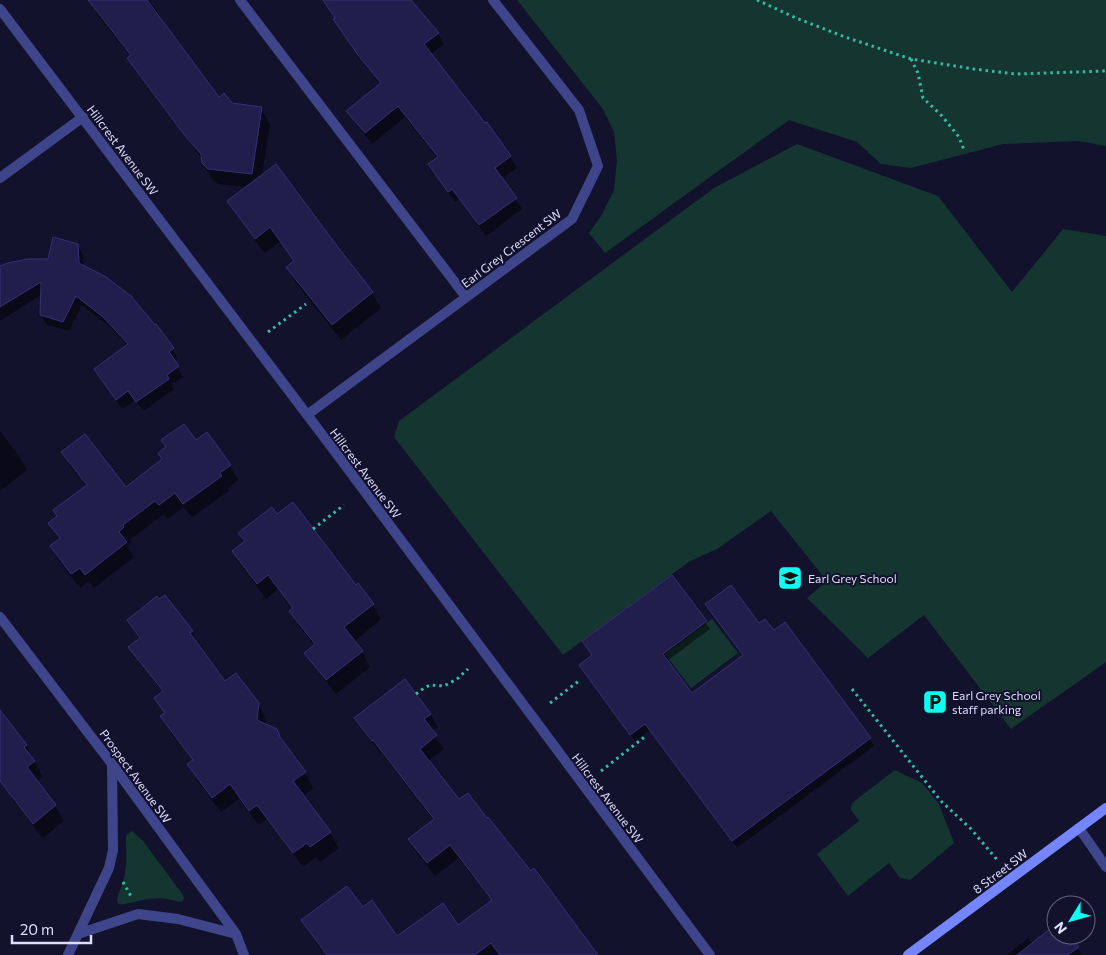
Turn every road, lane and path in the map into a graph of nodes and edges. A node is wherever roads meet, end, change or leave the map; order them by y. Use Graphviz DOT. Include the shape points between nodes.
graph roads {
  1 [pos="240,0"];
  2 [pos="493,0"];
  3 [pos="758,0"];
  4 [pos="768,0"];
  5 [pos="772,7"];
  6 [pos="0,9"];
  7 [pos="911,59"];
  8 [pos="1106,72"];
  9 [pos="83,117"];
  10 [pos="964,150"];
  11 [pos="0,178"];
  12 [pos="466,297"];
  13 [pos="306,304"];
  14 [pos="268,332"];
  15 [pos="307,414"];
  16 [pos="344,505"];
  17 [pos="313,529"];
  18 [pos="0,617"];
  19 [pos="468,669"];
  20 [pos="580,680"];
  21 [pos="852,689"];
  22 [pos="416,694"];
  23 [pos="550,703"];
  24 [pos="647,735"];
  25 [pos="112,764"];
  26 [pos="601,771"];
  27 [pos="1106,808"];
  28 [pos="1079,828"];
  29 [pos="999,862"];
  30 [pos="1106,867"];
  31 [pos="123,882"];
  32 [pos="133,901"];
  33 [pos="78,934"];
  34 [pos="236,934"];
  35 [pos="68,955"];
  36 [pos="244,955"];
  37 [pos="710,955"];
  38 [pos="908,955"];
  1 -- 12 [label="street"];
  2 -- 12 [label="street, Earl Grey Crescent SW" via="579,110 598,166 572,219"];
  3 -- 5 [label="path"];
  4 -- 5 [label="path"];
  5 -- 7 [label="path" via="837,34"];
  6 -- 9 [label="street, Hillcrest Avenue SW"];
  7 -- 8 [label="path" via="1016,74"];
  7 -- 10 [label="path" via="924,98 959,137"];
  9 -- 11 [label="street"];
  9 -- 15 [label="street, Hillcrest Avenue SW"];
  12 -- 15 [label="street, Earl Grey Crescent SW"];
  13 -- 14 [label="path"];
  15 -- 37 [label="street, Hillcrest Avenue SW"];
  16 -- 17 [label="path"];
  18 -- 25 [label="street, Prospect Avenue SW"];
  19 -- 22 [label="path" via="444,686 430,685"];
  20 -- 23 [label="path"];
  21 -- 29 [label="path" via="941,802 971,829"];
  24 -- 26 [label="path"];
  25 -- 33 [label="street" via="113,850 109,868"];
  25 -- 34 [label="street, Prospect Avenue SW"];
  27 -- 28 [label="street, 8 Street SW"];
  28 -- 30 [label="street"];
  28 -- 38 [label="street, 8 Street SW"];
  31 -- 32 [label="path"];
  33 -- 34 [label="street" via="138,914 178,919"];
  33 -- 35 [label="street"];
  34 -- 36 [label="street, Prospect Avenue SW"];
}
